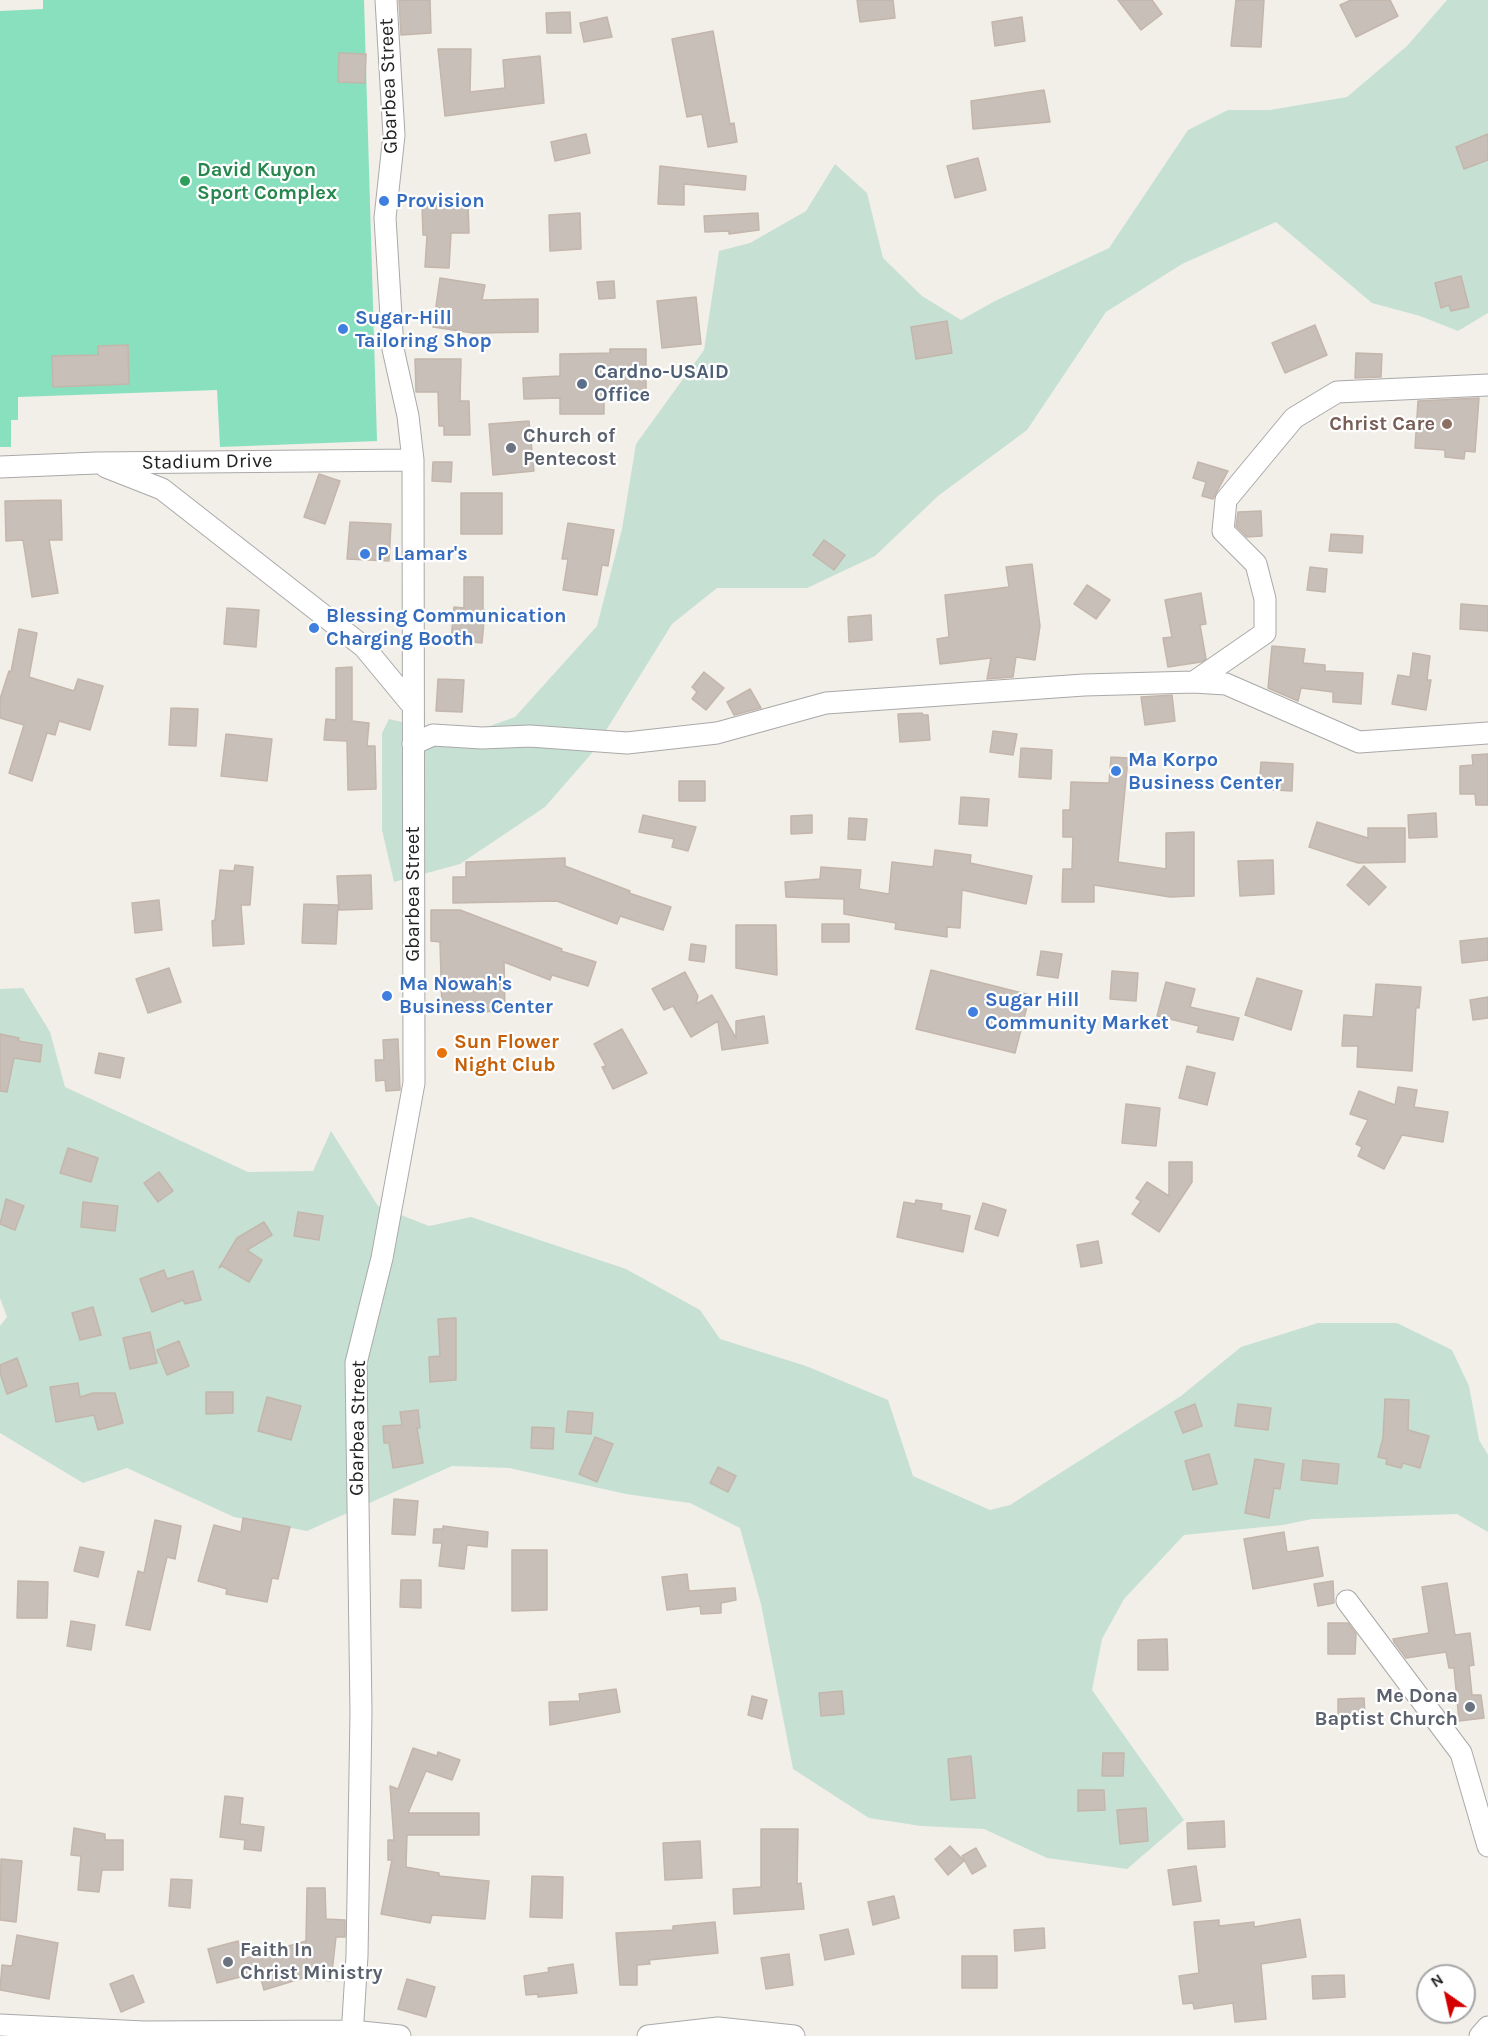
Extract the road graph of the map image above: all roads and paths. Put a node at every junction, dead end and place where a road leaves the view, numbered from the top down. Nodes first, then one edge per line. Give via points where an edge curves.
1 (386, 0) edge
2 (1488, 385) edge
3 (413, 460) junction
4 (96, 463) junction
5 (0, 467) edge
6 (1194, 682) junction
7 (412, 705) junction
8 (1488, 733) edge
9 (413, 744) junction
10 (1347, 1600) dead end
11 (1488, 1846) edge
12 (0, 2025) edge
13 (1488, 2027) edge
14 (352, 2034) edge
15 (400, 2036) edge
16 (648, 2036) edge
17 (794, 2036) edge
18 (1480, 2036) edge

1 - 3 street, Gbarbea Street via 394,135 385,218 393,349
2 - 6 street via 1337,392 1294,418 1226,500 1223,531 1256,564 1265,599 1265,633
3 - 4 street, Stadium Drive
3 - 7 street, Gbarbea Street
4 - 5 street, Stadium Drive
4 - 7 street via 162,489 364,647
6 - 8 street via 1226,684 1359,742
6 - 9 street via 1084,685 826,703 717,733 627,743 433,735
7 - 9 street, Gbarbea Street
9 - 14 street, Gbarbea Street via 414,1083 382,1258 356,1363 361,1712
10 - 11 street via 1461,1753
12 - 14 street via 144,2032
13 - 18 street
14 - 15 street
16 - 17 street via 718,2028

